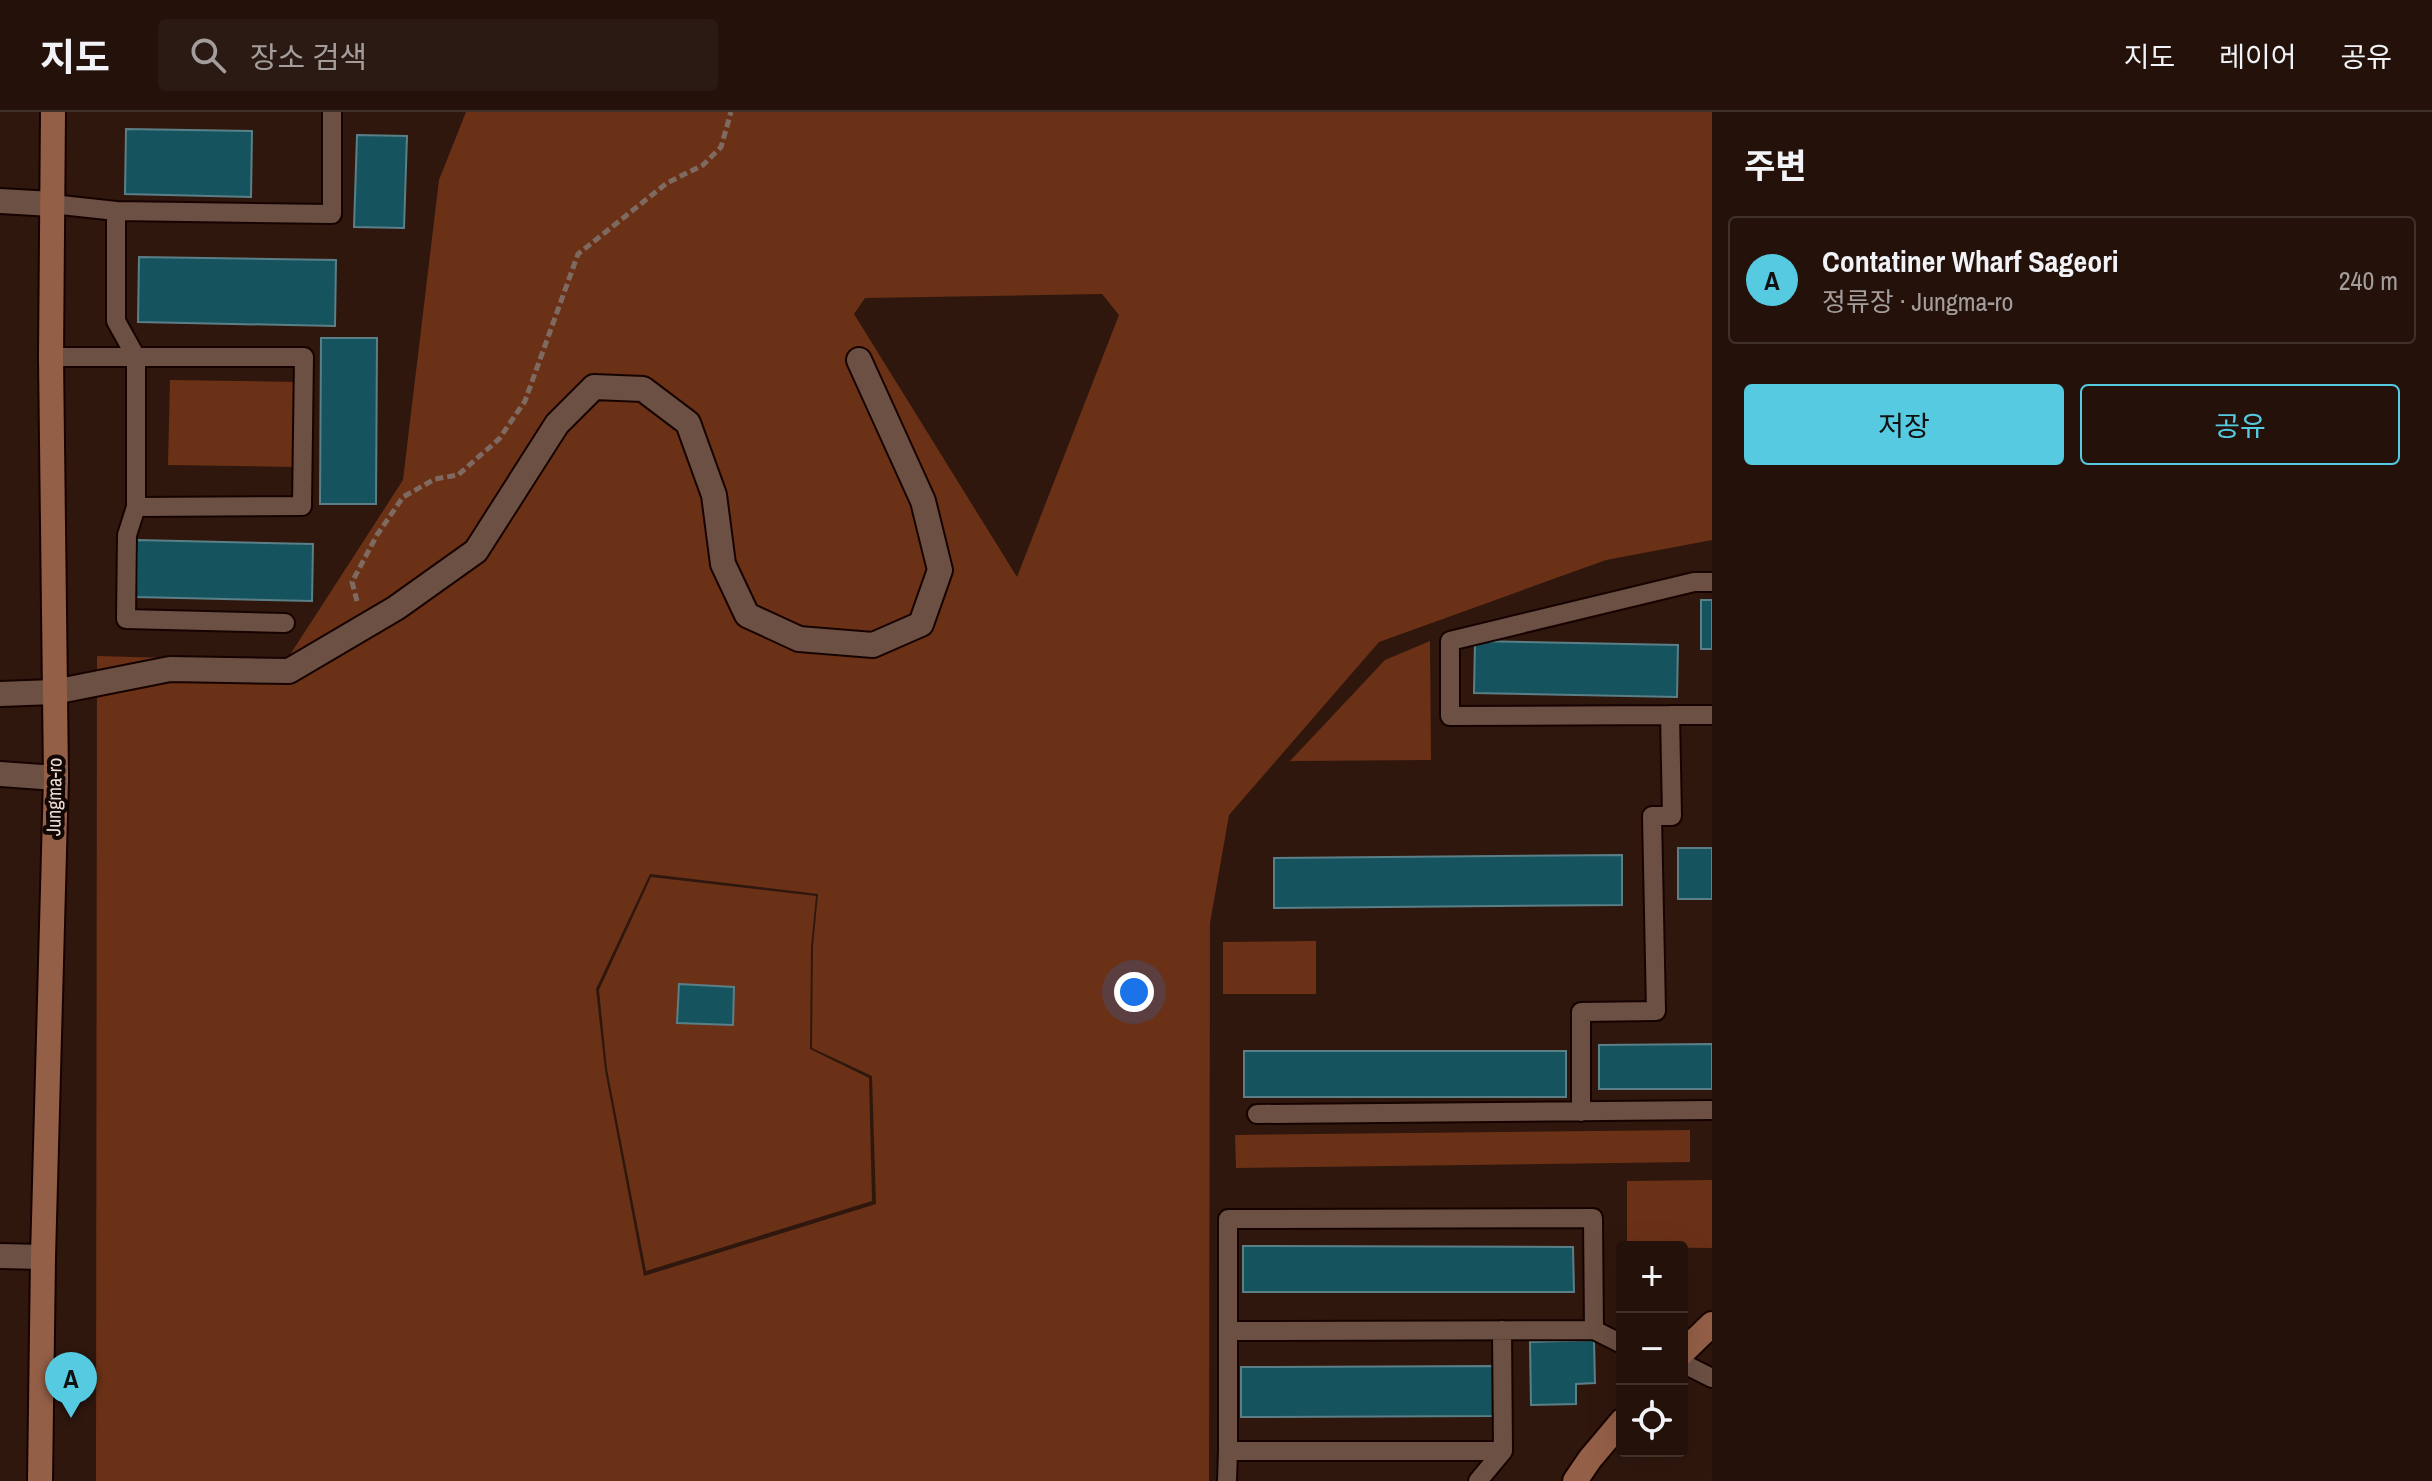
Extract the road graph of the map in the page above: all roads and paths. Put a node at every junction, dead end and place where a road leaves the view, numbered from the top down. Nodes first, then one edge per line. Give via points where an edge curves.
1 (53, 112) edge
2 (332, 112) edge
3 (731, 112) edge
4 (0, 201) edge
5 (52, 204) junction
6 (116, 211) junction
7 (51, 357) junction
8 (136, 357) junction
9 (859, 360) dead end
10 (136, 507) junction
11 (1712, 582) edge
12 (285, 623) dead end
13 (364, 624) junction
14 (54, 692) junction
15 (0, 694) edge
16 (1670, 715) junction
17 (1712, 715) edge
18 (0, 774) edge
19 (56, 778) junction
20 (1712, 1110) edge
21 (1581, 1112) junction
22 (1257, 1114) dead end
23 (0, 1256) edge
24 (43, 1257) junction
25 (1712, 1324) edge
26 (1502, 1330) junction
27 (1594, 1330) junction
28 (1228, 1331) junction
29 (1616, 1341) edge
30 (1688, 1347) edge
31 (1688, 1366) edge
32 (1712, 1378) edge
33 (1616, 1429) edge
34 (1228, 1451) junction
35 (1503, 1451) junction
36 (40, 1481) edge
37 (1227, 1481) edge
38 (1478, 1481) edge
39 (1575, 1481) edge

1 - 5 main road, Jungma-ro
2 - 6 lane via 332,214
3 - 13 path via 721,147 703,165 667,183 578,254 525,401 499,439 458,475 435,479 403,497 352,582
4 - 5 street
5 - 6 lane
5 - 7 main road, Jungma-ro
6 - 8 lane via 116,321
7 - 8 lane
7 - 14 main road, Jungma-ro
8 - 10 lane
8 - 10 lane via 304,357 302,506
9 - 13 street via 923,501 940,570 921,624 873,645 799,639 747,615 723,564 714,495 688,423 643,389 594,387 557,424 476,551 396,608
10 - 12 lane via 127,535 126,619
11 - 16 lane via 1450,641 1450,716
13 - 14 street via 289,671 170,669
14 - 15 street
14 - 19 main road, Jungma-ro
16 - 17 lane
16 - 21 lane via 1672,816 1652,816 1656,1011 1581,1012
18 - 19 street
19 - 24 main road, Jungma-ro
20 - 21 lane
21 - 22 lane
23 - 24 street
24 - 36 main road, Jungma-ro
25 - 30 main road
26 - 27 lane
26 - 28 lane
26 - 35 lane
27 - 28 lane via 1593,1218 1577,1218 1228,1219
27 - 29 lane
28 - 34 lane
31 - 32 lane
33 - 39 main road
34 - 35 lane
34 - 37 lane
35 - 38 lane

